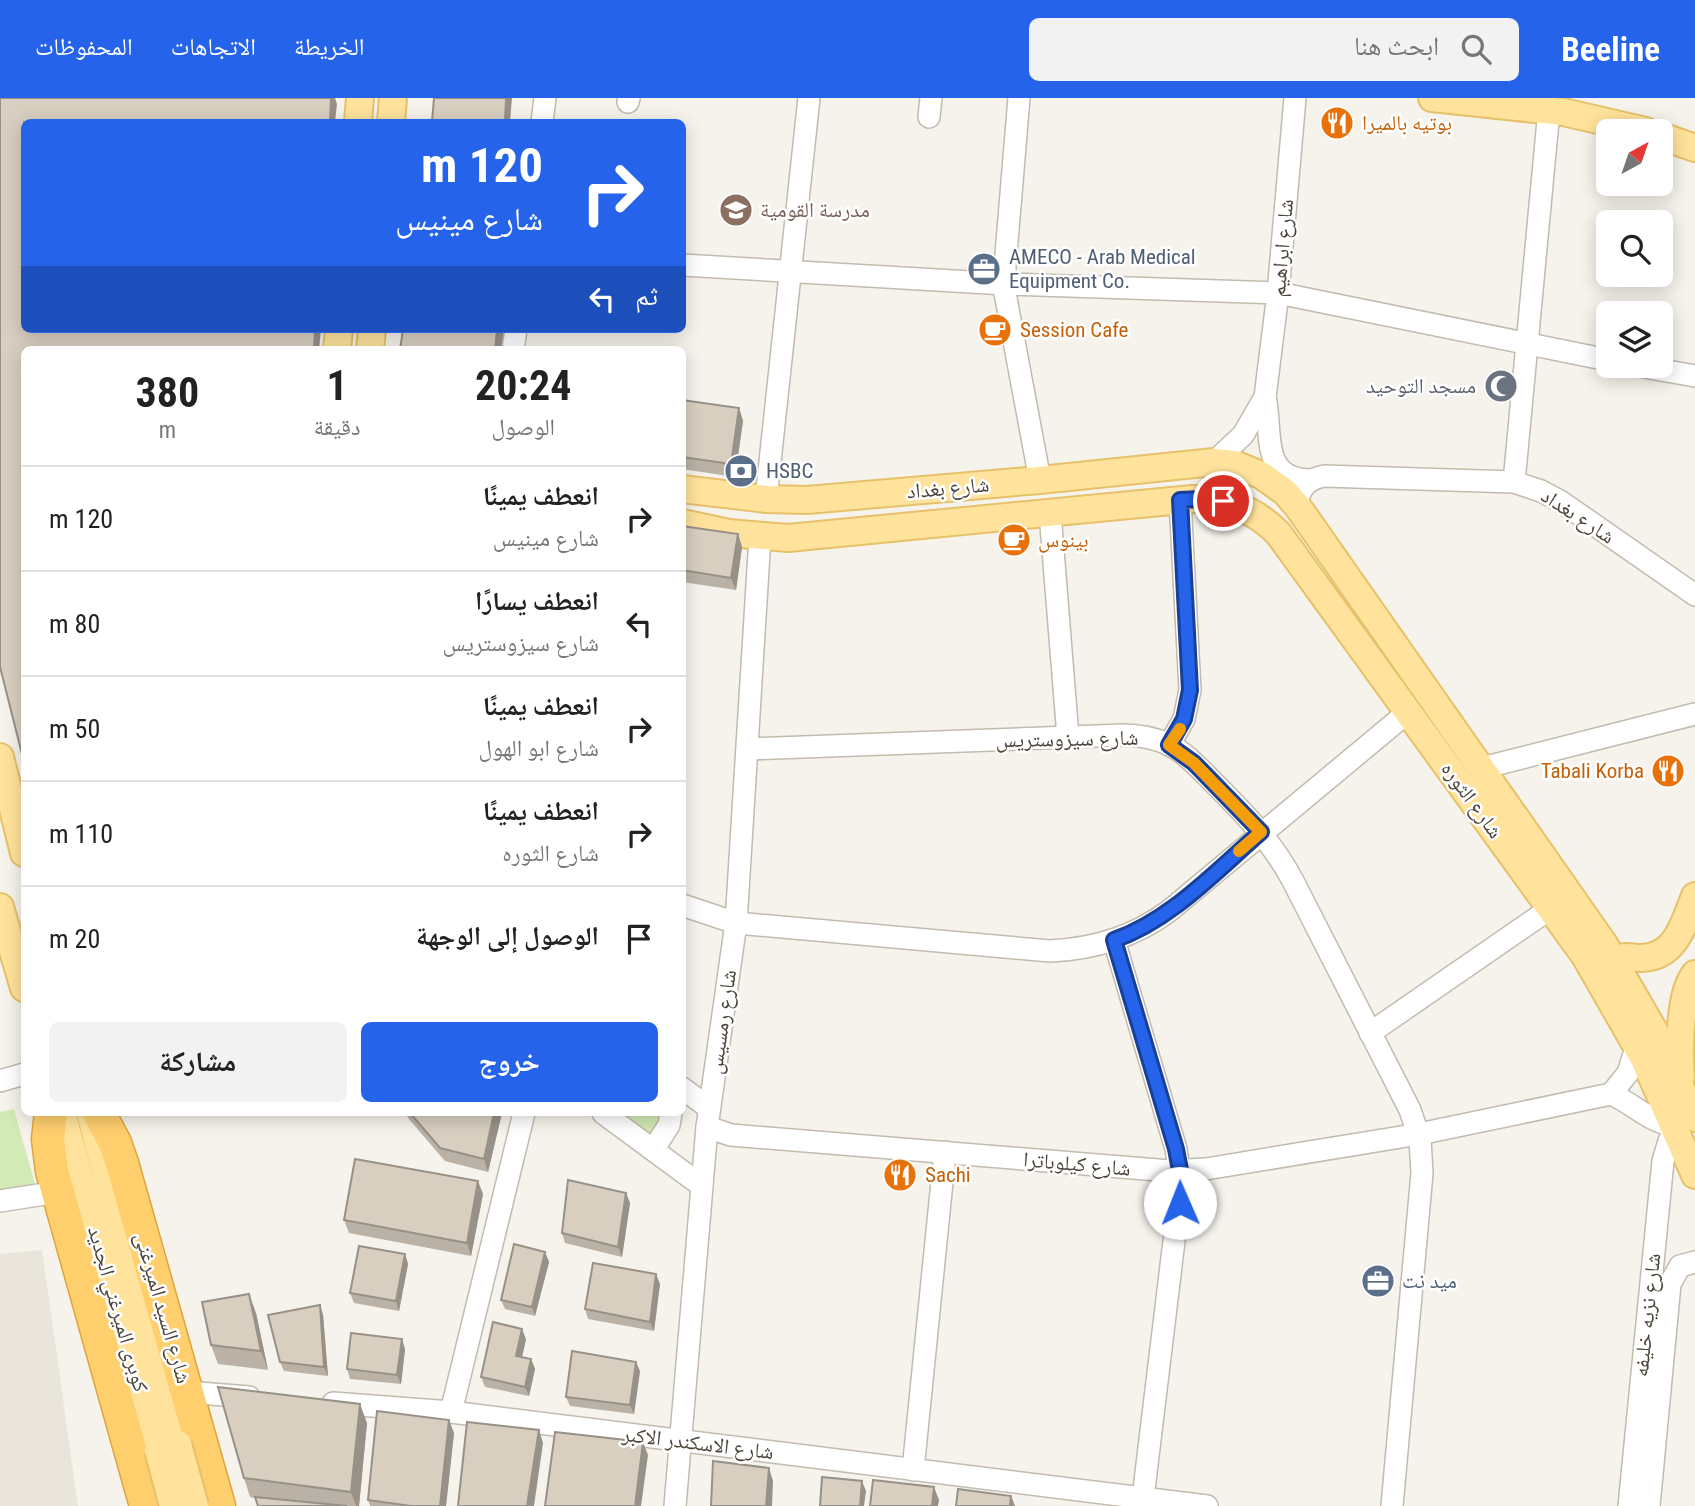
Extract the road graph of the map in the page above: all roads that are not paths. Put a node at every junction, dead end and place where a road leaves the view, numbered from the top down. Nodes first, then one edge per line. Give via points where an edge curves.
1 (360, 98) edge
2 (393, 98) edge
3 (545, 98) edge
4 (808, 98) edge
5 (1019, 98) edge
6 (1295, 98) edge
7 (1432, 98) edge
8 (1549, 110) junction
9 (358, 119) edge
10 (391, 119) edge
11 (542, 119) edge
12 (1600, 119) edge
13 (1673, 140) edge
14 (1695, 148) edge
15 (686, 265) edge
16 (791, 272) junction
17 (1005, 284) junction
18 (1278, 293) junction
19 (1527, 345) junction
20 (1596, 358) edge
21 (1673, 372) edge
22 (1695, 376) edge
23 (1265, 397) junction
24 (1214, 462) junction
25 (1041, 480) junction
26 (1311, 480) junction
27 (1514, 482) junction
28 (686, 489) edge
29 (765, 499) junction
30 (1180, 500) junction
31 (1298, 507) junction
32 (1050, 513) junction
33 (686, 524) edge
34 (760, 537) junction
35 (1695, 595) edge
36 (1408, 712) junction
37 (1695, 714) edge
38 (1068, 737) junction
39 (1169, 745) junction
40 (747, 749) junction
41 (0, 757) edge
42 (1482, 768) junction
43 (1261, 832) junction
44 (21, 841) edge
45 (1695, 896) edge
46 (0, 906) edge
47 (686, 906) edge
48 (1551, 908) junction
49 (736, 923) junction
50 (1114, 940) junction
51 (1615, 961) junction
52 (1695, 974) edge
53 (21, 978) edge
54 (1695, 996) edge
55 (1370, 1033) junction
56 (1637, 1045) junction
57 (1695, 1064) edge
58 (21, 1075) edge
59 (0, 1081) edge
60 (1683, 1089) junction
61 (686, 1092) edge
62 (1611, 1094) junction
63 (51, 1116) edge
64 (63, 1116) edge
65 (91, 1116) edge
66 (101, 1116) edge
67 (523, 1116) edge
68 (607, 1116) edge
69 (670, 1116) edge
70 (708, 1117) junction
71 (1682, 1124) edge
72 (1419, 1134) junction
73 (653, 1150) junction
74 (945, 1153) junction
75 (1180, 1170) junction
76 (1695, 1175) edge
77 (702, 1186) junction
78 (58, 1192) junction
79 (0, 1201) edge
80 (1695, 1262) edge
81 (187, 1392) junction
82 (270, 1398) edge
83 (312, 1401) edge
84 (451, 1412) junction
85 (679, 1441) junction
86 (913, 1470) junction
87 (1642, 1473) junction
88 (209, 1500) edge
89 (154, 1503) edge
90 (1142, 1503) edge
91 (675, 1506) edge
92 (1207, 1506) edge
93 (1392, 1506) edge
94 (1629, 1506) edge
95 (1648, 1506) edge

1 - 9 main road
2 - 10 main road
3 - 11 street
4 - 16 street
5 - 17 street
6 - 18 street, شارع ابراهيم
7 - 8 main road
8 - 12 main road
8 - 19 street
13 - 14 main road
15 - 16 street
16 - 17 street
16 - 29 street
17 - 18 street
17 - 25 street
18 - 19 street
18 - 23 street, شارع ابراهيم
19 - 20 street
19 - 27 street
21 - 22 street
23 - 24 street, شارع ابراهيم via 1246,431
23 - 26 street, شارع ابراهيم via 1273,459 1289,475
24 - 25 main road, شارع بغداد
24 - 31 main road, شارع الثوره via 1261,475
25 - 29 main road, شارع بغداد via 807,500
26 - 27 street, شارع بغداد via 1324,476
26 - 31 street via 1299,494
27 - 35 street, شارع بغداد via 1554,498
28 - 29 main road, شارع بغداد
30 - 32 main road, شارع بغداد
30 - 36 main road, شارع الثوره via 1233,504 1270,526
30 - 39 street via 1190,690 1184,719
31 - 42 main road, شارع الثوره
32 - 34 main road, شارع بغداد via 797,538
32 - 38 street
33 - 34 main road, شارع بغداد
34 - 40 street, شارع رمسيس
36 - 43 street
36 - 48 main road, شارع الثوره
37 - 42 street
38 - 39 street, شارع سيزوستريس via 1132,735
38 - 40 street, شارع سيزوستريس
39 - 43 street, شارع سيزوستريس via 1194,763
40 - 49 street, شارع رمسيس
41 - 44 main road
42 - 51 main road, شارع الثوره
43 - 50 street via 1162,916
43 - 55 street, شارع سيزوستريس via 1287,871
45 - 51 main road via 1679,935 1666,950
46 - 53 main road
47 - 49 street
48 - 55 street
48 - 56 main road, شارع الثوره
49 - 50 street via 1050,951
49 - 70 street, شارع رمسيس
50 - 75 street
51 - 60 main road, شارع الثوره
52 - 60 main road via 1686,990 1680,1044
54 - 57 main road
55 - 72 street, شارع سيزوستريس
56 - 62 street via 1628,1073
56 - 71 main road, شارع الثوره
58 - 59 street
60 - 71 main road
61 - 70 street
62 - 71 street via 1654,1120
62 - 72 street, شارع كيلوباترا
63 - 78 highway via 49,1155
64 - 89 main road, كوبرى الميرغني الجديد, bridge
65 - 88 main road, كوبرى الميرغني الجديد, bridge
66 - 81 highway, شارع السيد الميرغنى via 122,1163
67 - 84 street
68 - 73 street
69 - 73 street
70 - 74 street, شارع كيلوباترا via 732,1135
70 - 77 street, شارع رمسيس
71 - 76 main road, شارع الثوره
71 - 87 street, شارع نزيه خليفه via 1668,1141 1663,1161
72 - 75 street, شارع كيلوباترا
72 - 93 street, شارع سيزوستريس via 1422,1172
73 - 77 street
74 - 75 street, شارع كيلوباترا
74 - 86 street
75 - 90 street
77 - 85 street, شارع رمسيس
78 - 79 street
78 - 89 highway
80 - 87 street, شارع نزيه خليفه via 1681,1266 1670,1284
81 - 82 street
81 - 88 highway, شارع السيد الميرغنى
83 - 84 street, شارع الاسكندر الاكبر
84 - 85 street, شارع الاسكندر الاكبر
85 - 86 street, شارع الاسكندر الاكبر
85 - 91 street, شارع رمسيس
86 - 90 street, شارع الاسكندر الاكبر
87 - 94 street, شارع نزيه خليفه
87 - 95 street, شارع نزيه خليفه
88 - 89 highway
90 - 92 street, شارع الاسكندر الاكبر

